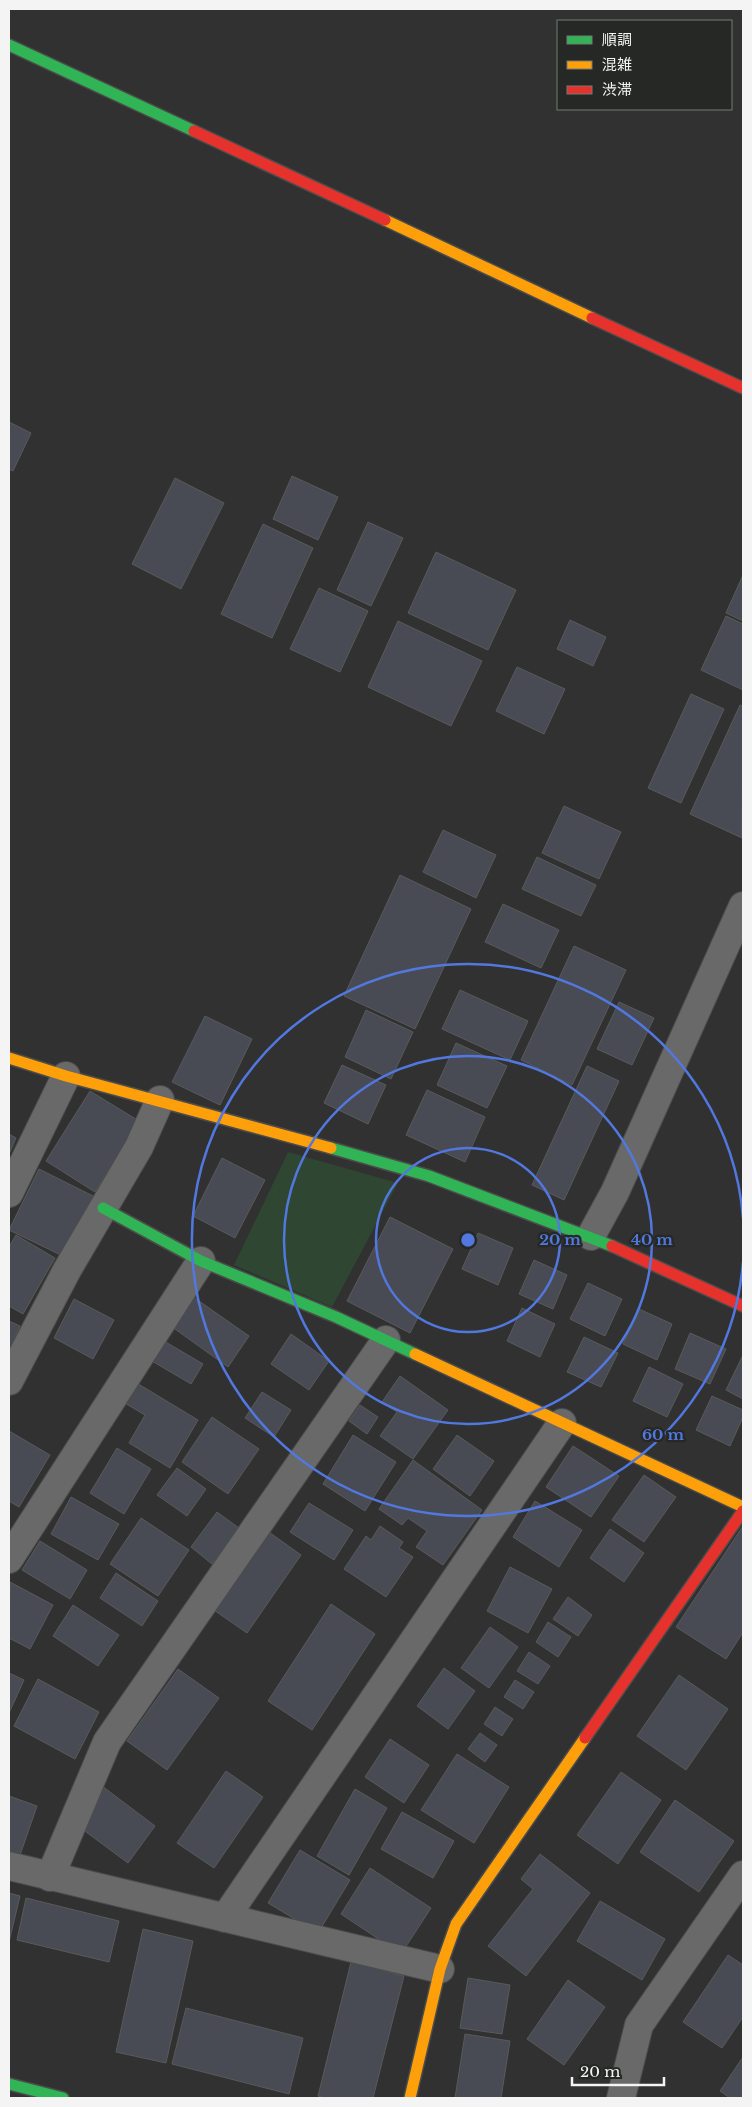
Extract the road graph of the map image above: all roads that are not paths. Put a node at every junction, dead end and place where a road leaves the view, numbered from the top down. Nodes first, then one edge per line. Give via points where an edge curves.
1 (9, 45) edge
2 (743, 388) edge
3 (743, 906) edge
4 (9, 1058) edge
5 (66, 1076) junction
6 (160, 1100) junction
7 (9, 1193) edge
8 (104, 1208) junction
9 (591, 1236) junction
10 (201, 1261) junction
11 (743, 1306) edge
12 (386, 1340) junction
13 (9, 1381) edge
14 (562, 1423) junction
15 (743, 1509) edge
16 (9, 1559) edge
17 (9, 1866) edge
18 (743, 1875) edge
19 (50, 1876) junction
20 (226, 1918) junction
21 (440, 1969) junction
22 (9, 2084) edge
23 (63, 2098) edge
24 (410, 2098) edge
25 (621, 2098) edge

1 - 2 street
3 - 9 street via 615,1192
4 - 5 street
5 - 6 street
5 - 7 street
6 - 8 street via 139,1147
6 - 9 street via 429,1176
8 - 10 street
8 - 13 street via 67,1270
9 - 11 street
10 - 12 street
10 - 16 street
12 - 14 street
12 - 19 street via 108,1742
14 - 15 street
14 - 20 street
15 - 21 street via 456,1924
17 - 19 street
18 - 25 street via 640,2025
19 - 20 street
20 - 21 street
21 - 24 street
22 - 23 street

